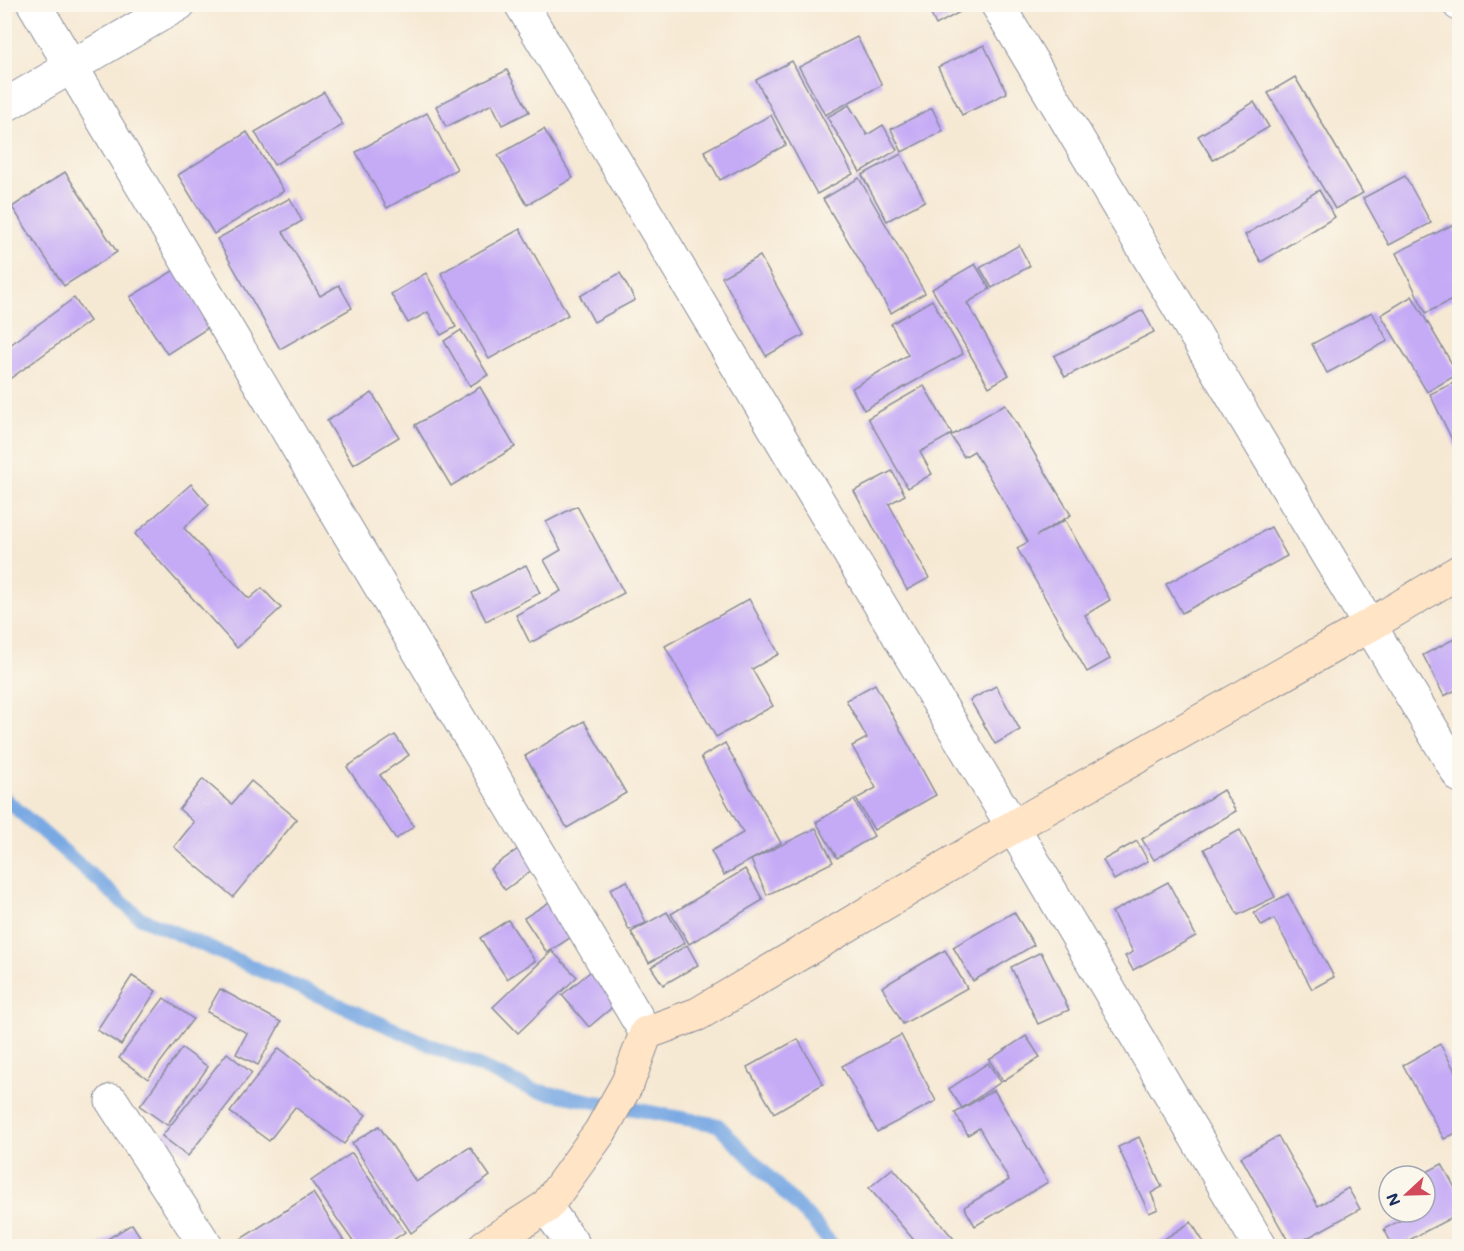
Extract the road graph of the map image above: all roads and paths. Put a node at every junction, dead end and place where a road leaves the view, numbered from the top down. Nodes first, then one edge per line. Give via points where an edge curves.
1 (34, 4) edge
2 (179, 4) edge
3 (521, 4) edge
4 (997, 4) edge
5 (72, 67) junction
6 (4, 106) edge
7 (1460, 570) edge
8 (1370, 625) junction
9 (1460, 776) edge
10 (1013, 827) junction
11 (646, 1033) junction
12 (112, 1101) dead end
13 (546, 1207) junction
14 (206, 1246) edge
15 (485, 1246) edge
16 (574, 1246) edge
17 (1260, 1246) edge

1 - 5 street
2 - 5 street
3 - 10 street
4 - 8 street
5 - 6 street
5 - 11 street
7 - 8 street
8 - 9 street
8 - 10 street
10 - 11 street via 698,1014
10 - 17 street
11 - 13 street via 628,1082 600,1132
12 - 14 street
13 - 15 street
13 - 16 street

